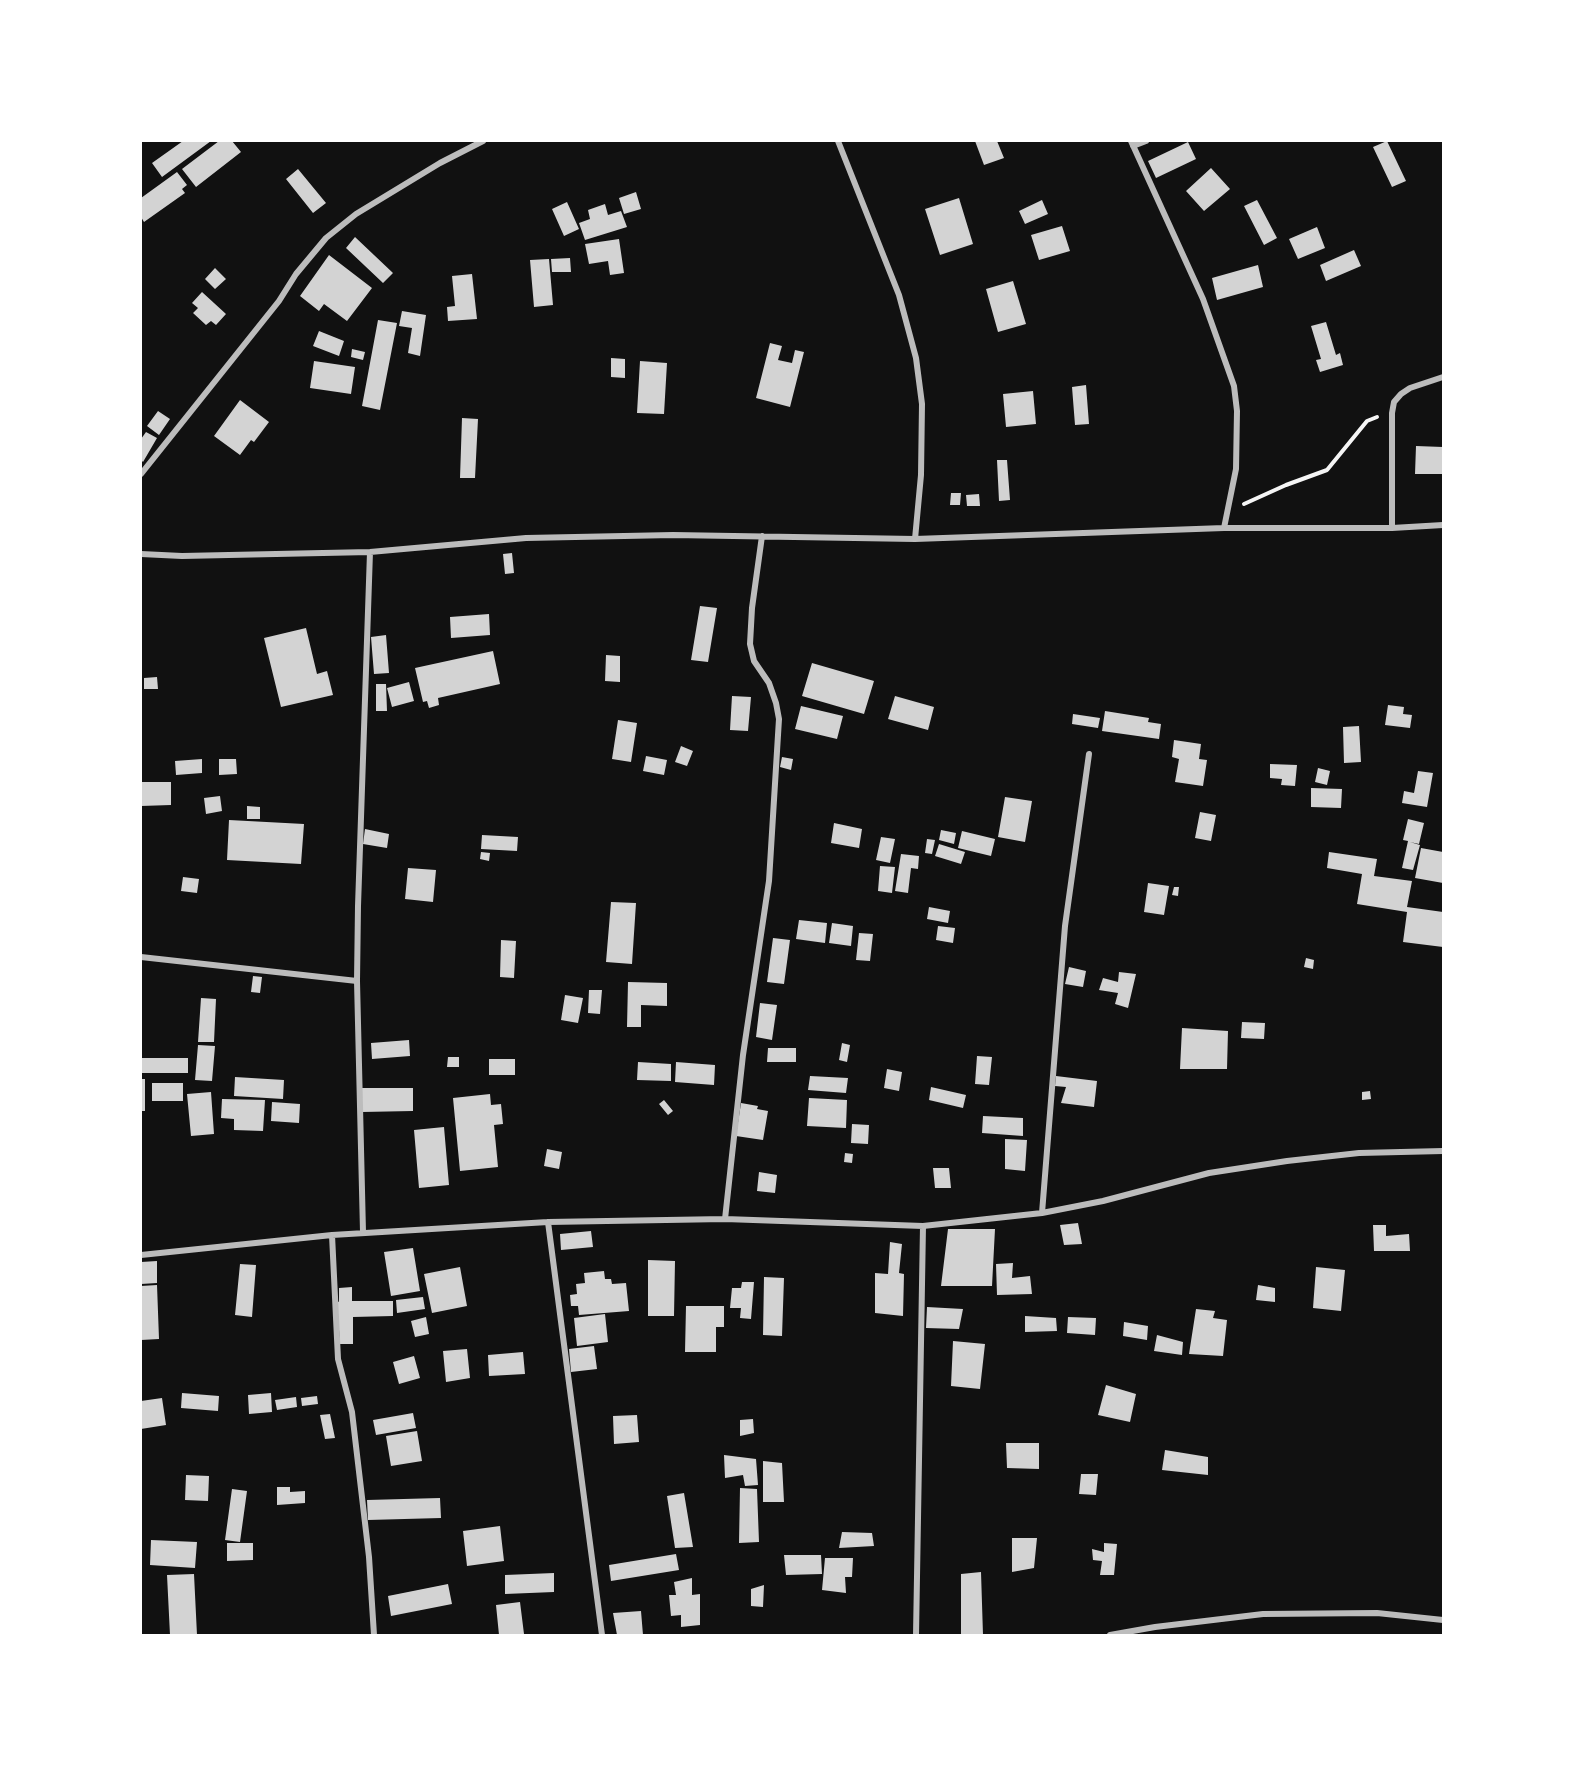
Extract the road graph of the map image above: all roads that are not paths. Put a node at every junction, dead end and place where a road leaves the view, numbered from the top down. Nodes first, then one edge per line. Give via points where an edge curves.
1 (483, 141) edge
2 (838, 141) edge
3 (1146, 141) edge
4 (1132, 144) edge
5 (1443, 377) edge
6 (141, 474) edge
7 (1443, 525) edge
8 (1224, 528) junction
9 (1392, 528) junction
10 (762, 536) junction
11 (915, 539) junction
12 (369, 552) junction
13 (141, 554) edge
14 (1089, 754) dead end
15 (141, 957) edge
16 (357, 981) junction
17 (1443, 1151) edge
18 (1042, 1214) junction
19 (725, 1219) junction
20 (548, 1222) junction
21 (923, 1226) junction
22 (363, 1233) junction
23 (332, 1235) junction
24 (141, 1255) edge
25 (1443, 1620) edge
26 (374, 1635) edge
27 (602, 1635) edge
28 (916, 1635) edge
29 (1110, 1635) edge

1 - 6 street via 356,214 326,238
2 - 11 street via 899,295 916,358 922,404
3 - 4 street
4 - 8 street via 1203,299 1234,386 1236,469
5 - 9 street via 1405,391 1394,402
7 - 9 street
8 - 9 street
8 - 11 street
10 - 11 street
10 - 12 street via 526,538
10 - 19 street via 750,644 754,661 769,683 779,719 769,881 742,1055
12 - 13 street
12 - 16 street
14 - 18 street via 1065,926
15 - 16 street
16 - 22 street
17 - 18 street via 1359,1153 1209,1173
18 - 21 street
19 - 20 street
19 - 21 street
20 - 22 street
20 - 27 street
21 - 28 street
22 - 23 street
23 - 24 street
23 - 26 street via 338,1359 352,1412
25 - 29 street via 1377,1613 1263,1614

